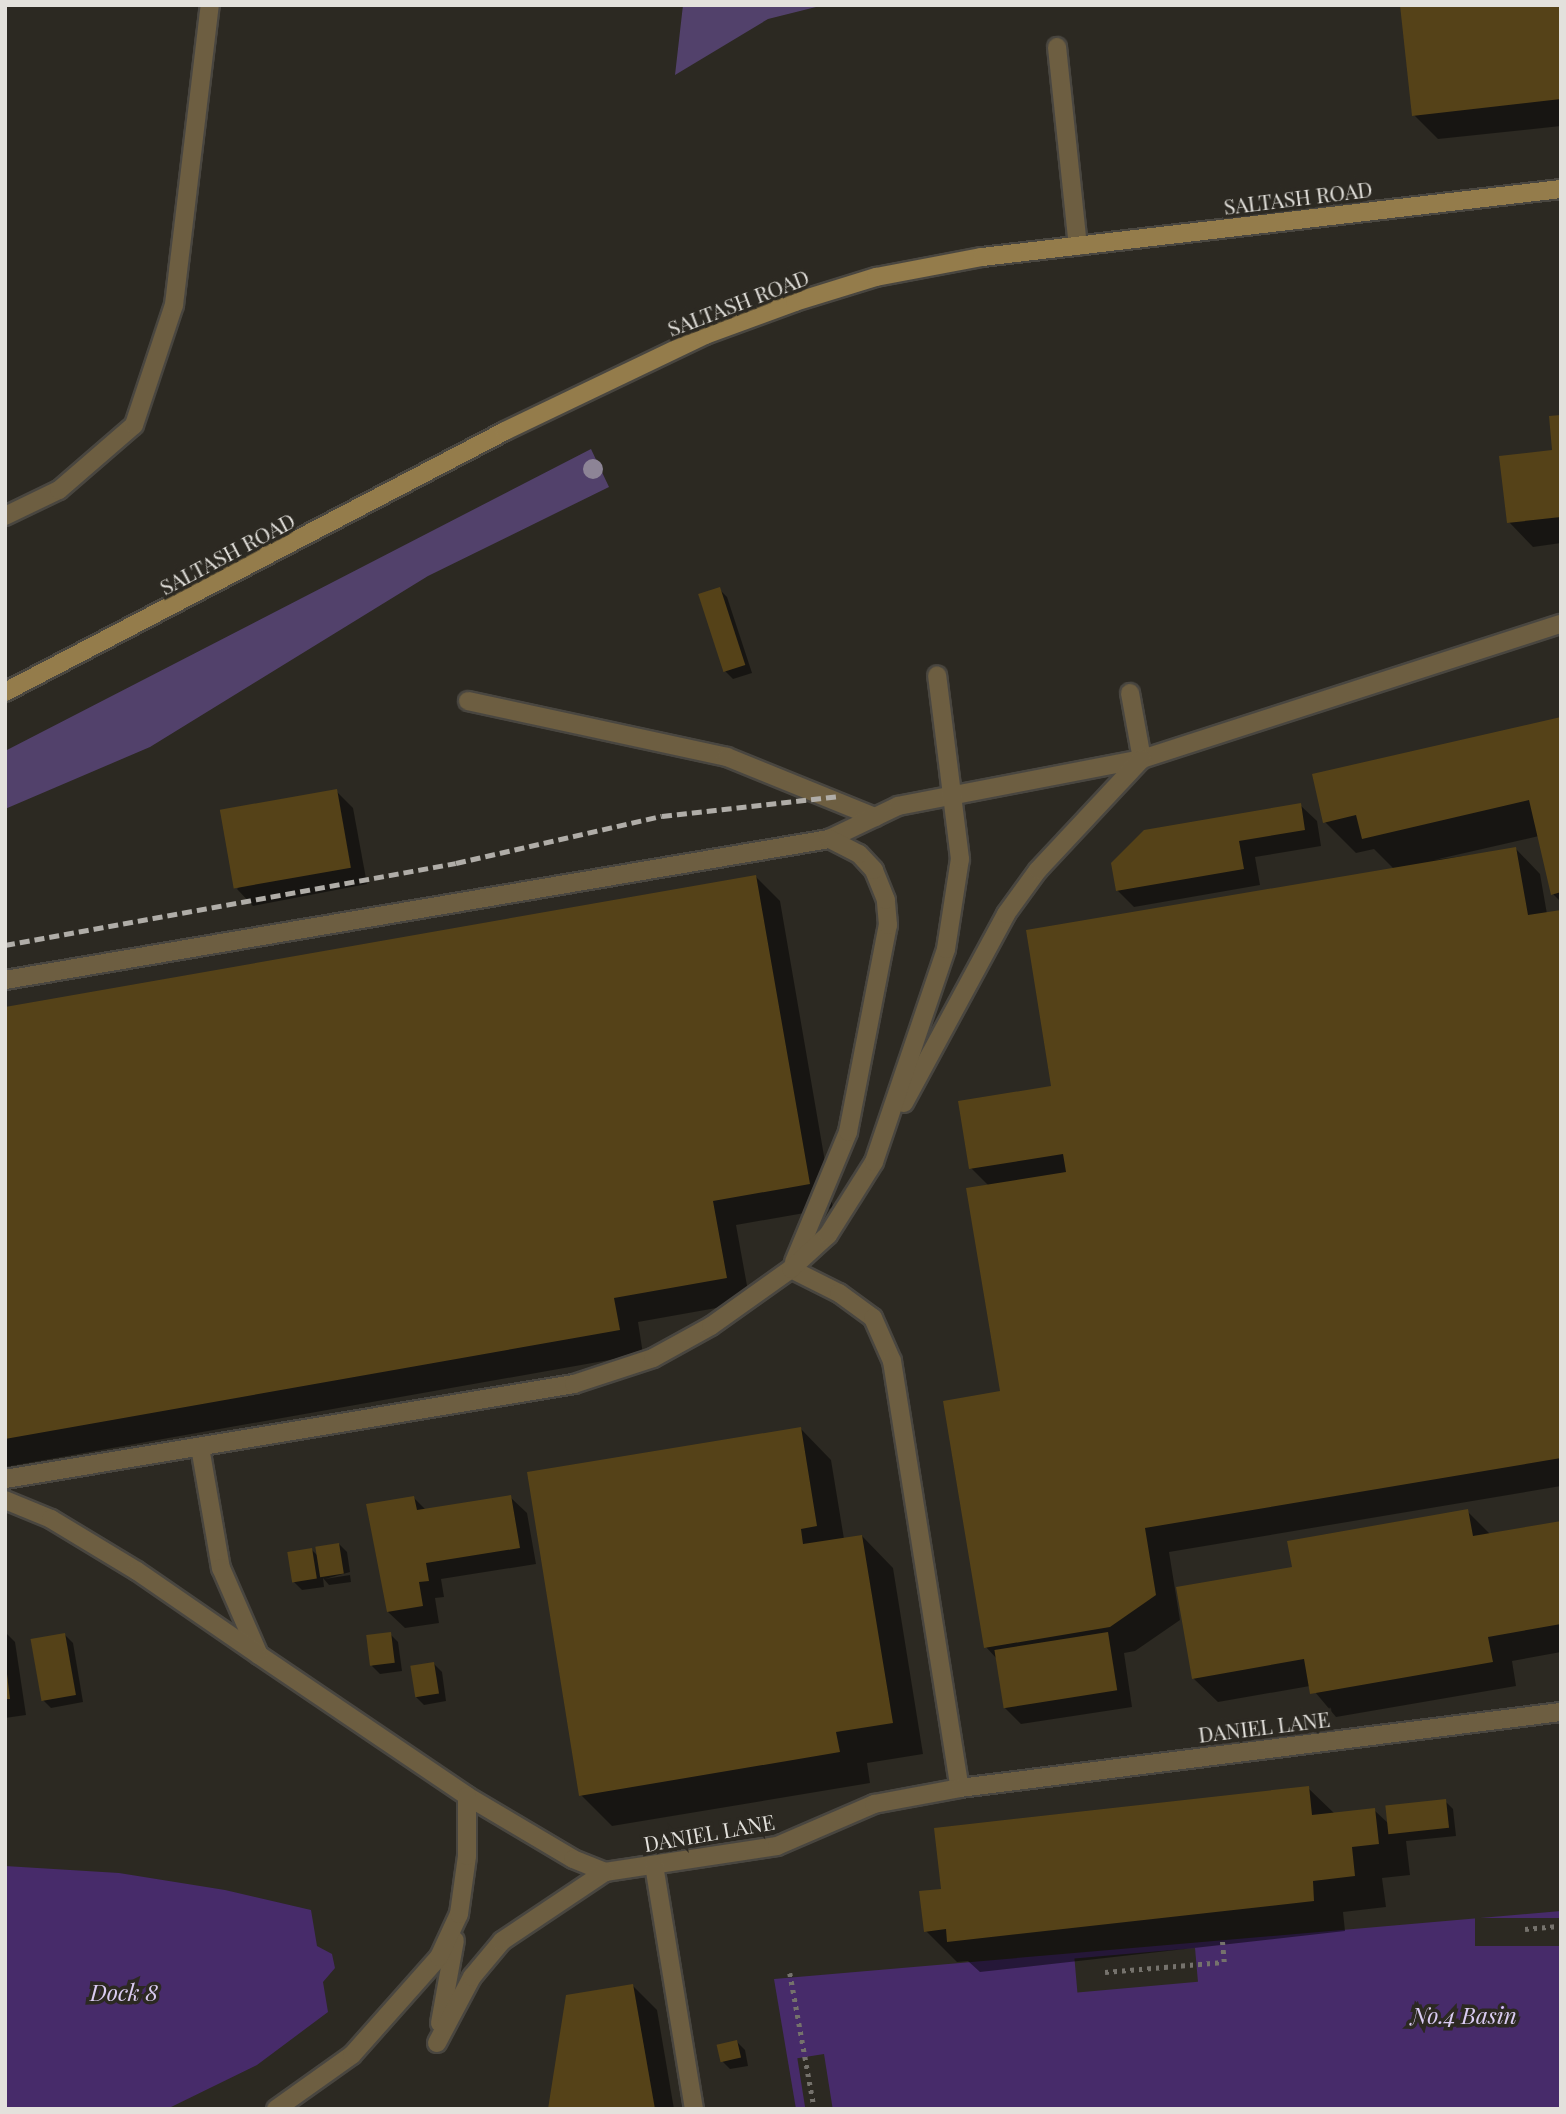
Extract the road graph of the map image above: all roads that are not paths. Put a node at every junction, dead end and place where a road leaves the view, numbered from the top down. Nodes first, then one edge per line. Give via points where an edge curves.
1 (210, 5) edge
2 (1057, 47) dead end
3 (1561, 189) edge
4 (1078, 246) junction
5 (5, 516) edge
6 (1561, 624) edge
7 (937, 675) dead end
8 (5, 692) edge
9 (1130, 693) dead end
10 (468, 701) dead end
11 (1142, 759) junction
12 (953, 796) junction
13 (874, 817) junction
14 (829, 839) junction
15 (5, 980) edge
16 (874, 1163) junction
17 (792, 1269) junction
18 (200, 1447) junction
19 (5, 1479) edge
20 (5, 1500) edge
21 (259, 1655) junction
22 (1561, 1712) edge
23 (960, 1788) junction
24 (467, 1796) junction
25 (654, 1865) junction
26 (605, 1872) junction
27 (459, 1914) junction
28 (276, 2109) edge
29 (694, 2109) edge

1 - 5 lane via 174,305 134,425 59,490
2 - 4 lane
3 - 4 main road, SALTASH ROAD
4 - 8 main road, SALTASH ROAD via 982,257 876,277 705,335 505,431
6 - 11 lane
7 - 12 lane
9 - 11 lane
10 - 13 lane via 727,757
11 - 12 lane
11 - 16 lane via 1038,870 1006,914
12 - 13 lane via 898,806
12 - 16 lane via 960,859 949,936
13 - 14 lane
14 - 15 lane
14 - 17 lane via 859,855 874,870 886,900 888,925 848,1132
16 - 17 lane via 828,1235
17 - 18 lane via 711,1326 616,1372 574,1384
17 - 23 lane via 839,1293 873,1318 892,1361
18 - 19 lane
18 - 21 lane via 221,1568
20 - 21 lane via 51,1519 138,1571
21 - 24 lane
22 - 23 lane, DANIEL LANE
23 - 25 lane, DANIEL LANE via 874,1804 777,1846
24 - 26 lane via 573,1859
24 - 27 lane via 467,1856
25 - 26 lane, DANIEL LANE
25 - 29 lane
26 - 27 lane via 502,1941 472,1977 437,2043
27 - 28 lane via 439,1957 352,2055

